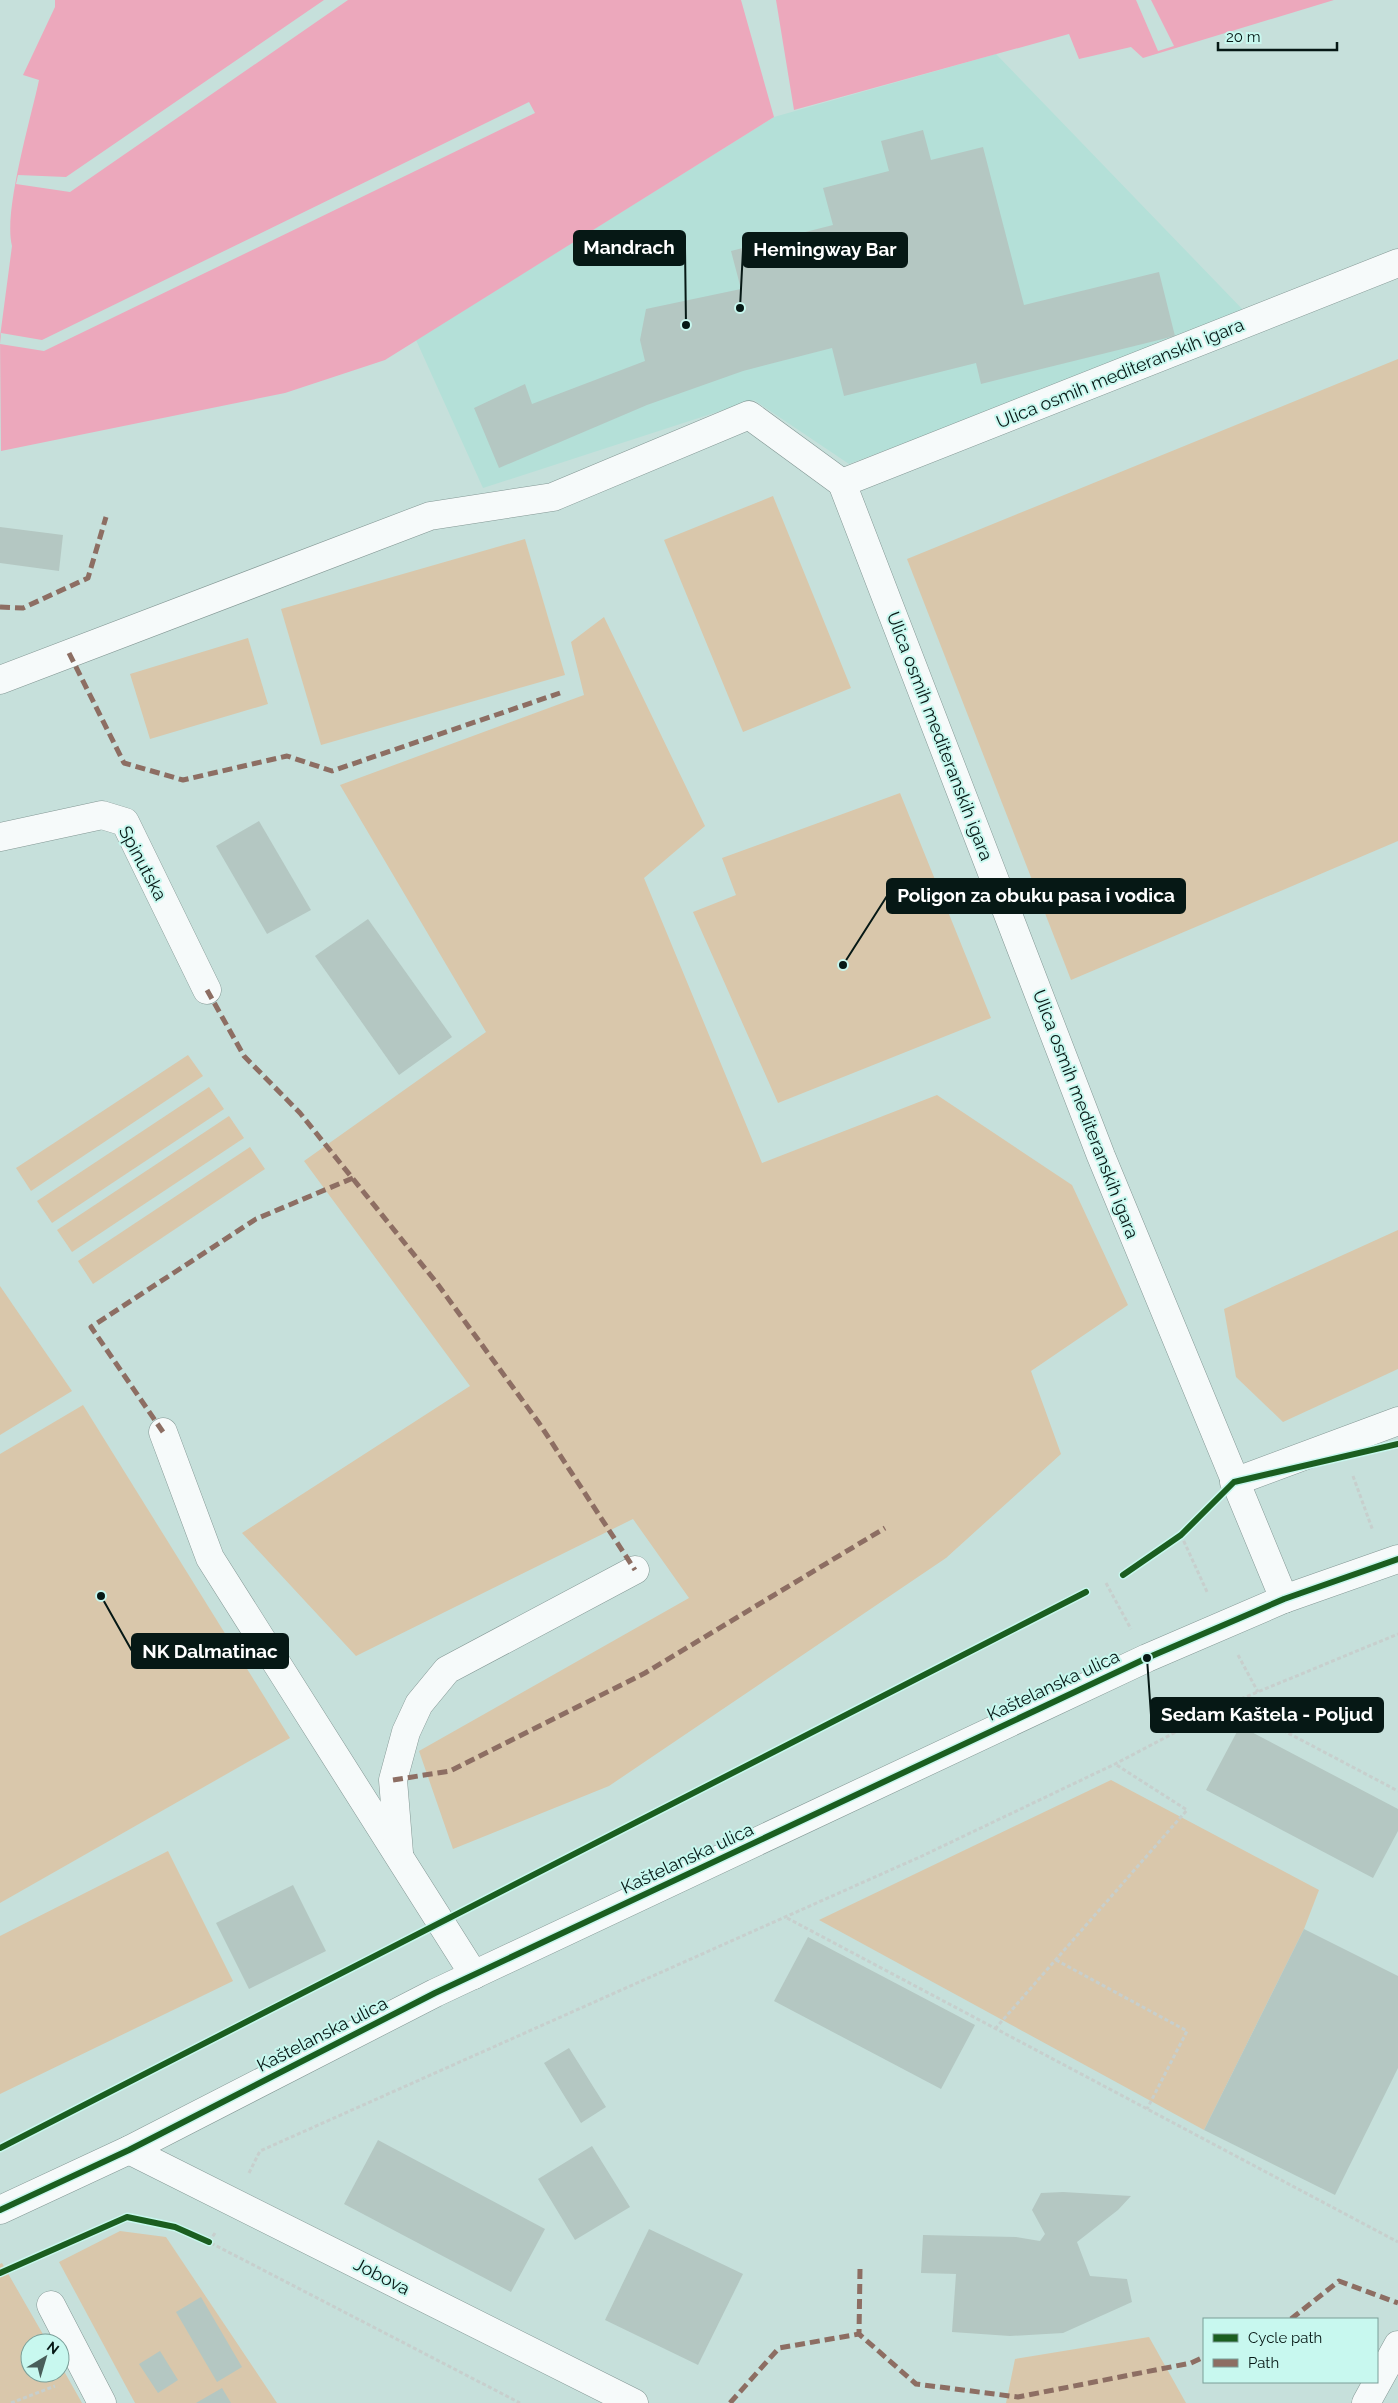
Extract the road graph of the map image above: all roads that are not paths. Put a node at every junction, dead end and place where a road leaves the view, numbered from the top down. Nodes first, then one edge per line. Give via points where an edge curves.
1 (1398, 263) edge
2 (842, 483) junction
3 (0, 680) edge
4 (0, 837) edge
5 (207, 990) dead end
6 (1398, 1420) edge
7 (163, 1432) dead end
8 (1234, 1482) junction
9 (1392, 1561) edge
10 (635, 1570) dead end
11 (1284, 1599) junction
12 (399, 1857) junction
13 (474, 1975) junction
14 (129, 2150) junction
15 (0, 2210) edge
16 (51, 2306) dead end
17 (1398, 2345) edge
18 (1378, 2381) edge
19 (1377, 2383) edge
20 (102, 2403) edge
21 (634, 2403) edge
22 (1366, 2403) edge

1 - 2 street, Ulica osmih mediteranskih igara
2 - 3 street via 749,415 553,497 430,516
2 - 8 street, Ulica osmih mediteranskih igara via 1101,1156
4 - 5 street, Spinutska via 102,815 125,822
6 - 8 street
7 - 12 street via 210,1558
8 - 11 street, Ulica osmih mediteranskih igara
9 - 11 street, Kaštelanska ulica
10 - 12 street via 447,1670 419,1704 406,1732 393,1780
11 - 13 street, Kaštelanska ulica via 1147,1658
12 - 13 street
13 - 14 street, Kaštelanska ulica
14 - 15 street, Kaštelanska ulica
14 - 21 street, Jobova
16 - 20 street
17 - 18 street
19 - 22 street

